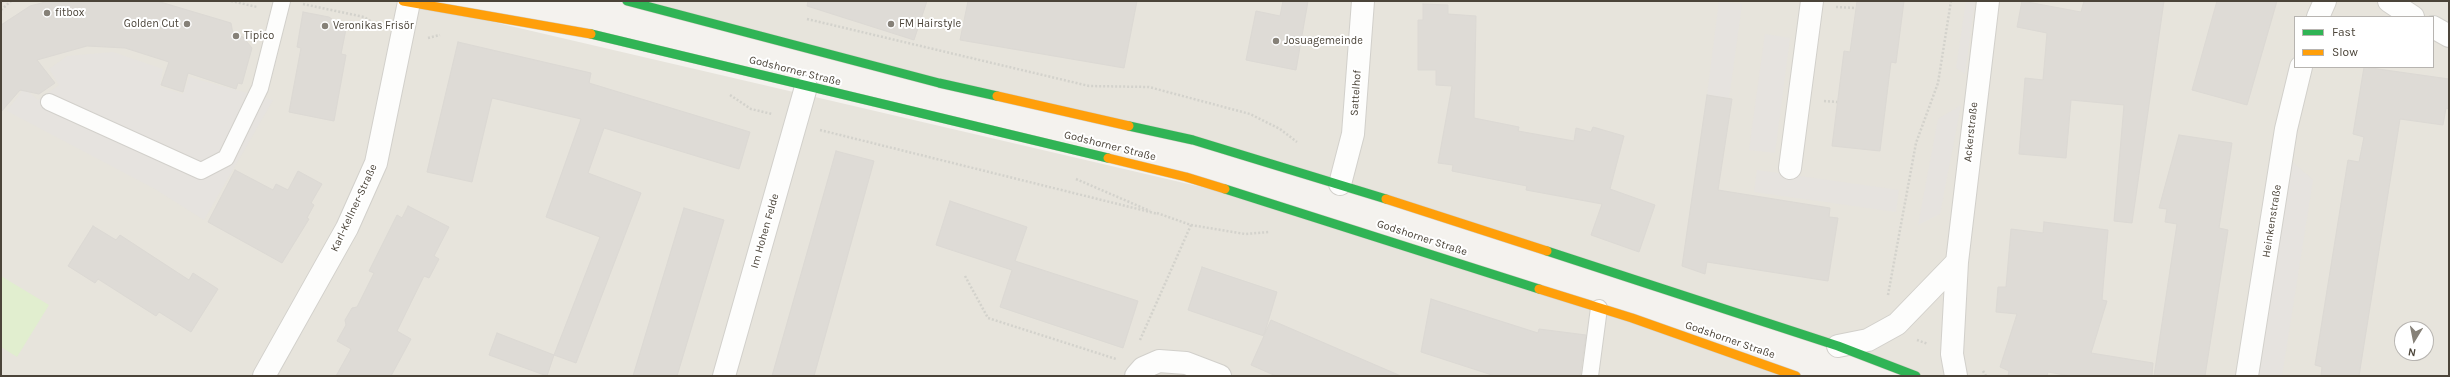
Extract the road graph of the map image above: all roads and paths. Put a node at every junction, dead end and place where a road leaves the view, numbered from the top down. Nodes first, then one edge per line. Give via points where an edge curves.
1 (11, 1) edge
2 (627, 1) edge
3 (1363, 1) edge
4 (1812, 1) edge
5 (1951, 1) edge
6 (1988, 1) edge
7 (2325, 1) edge
8 (2389, 1) edge
9 (406, 2) edge
10 (282, 5) edge
11 (1, 10) edge
12 (2318, 16) edge
13 (2412, 16) edge
14 (2434, 28) edge
15 (403, 33) junction
16 (2449, 36) edge
17 (2300, 68) edge
18 (806, 87) junction
19 (49, 102) dead end
20 (796, 120) junction
21 (1790, 168) dead end
22 (1340, 184) junction
23 (1158, 214) dead end
24 (1191, 225) dead end
25 (1957, 262) junction
26 (965, 276) dead end
27 (1887, 300) dead end
28 (1599, 308) junction
29 (1141, 337) dead end
30 (1838, 346) junction
31 (1139, 372) edge
32 (264, 376) edge
33 (724, 376) edge
34 (1220, 376) edge
35 (1590, 376) edge
36 (1796, 376) edge
37 (1916, 376) edge
38 (1956, 376) edge
39 (2247, 376) edge

1 - 11 path
2 - 22 main road via 939,83 1193,140
3 - 22 street, Sattelhof via 1354,134
4 - 21 street
5 - 27 path via 1938,83 1916,143
6 - 25 street, Ackerstraße
7 - 12 street
8 - 13 street
9 - 15 street, Karl-Kellner-Straße
9 - 18 main road, Godshorner Straße via 601,36
10 - 15 path via 300,4 364,18 384,30
10 - 19 lane via 260,88 226,158 201,171
14 - 16 street
15 - 32 street, Karl-Kellner-Straße via 376,163 347,228
17 - 39 street, Heinkenstraße via 2286,129
18 - 20 street, Im Hohen Felde
18 - 28 main road, Godshorner Straße via 1186,176
20 - 23 path via 823,132
20 - 33 street, Im Hohen Felde
22 - 30 main road
24 - 29 path
25 - 30 street via 1897,324 1868,340
25 - 38 street, Ackerstraße via 1952,354
26 - 31 path via 988,318
28 - 35 lane
28 - 36 main road, Godshorner Straße
30 - 37 main road
31 - 34 street via 1159,361 1186,363

